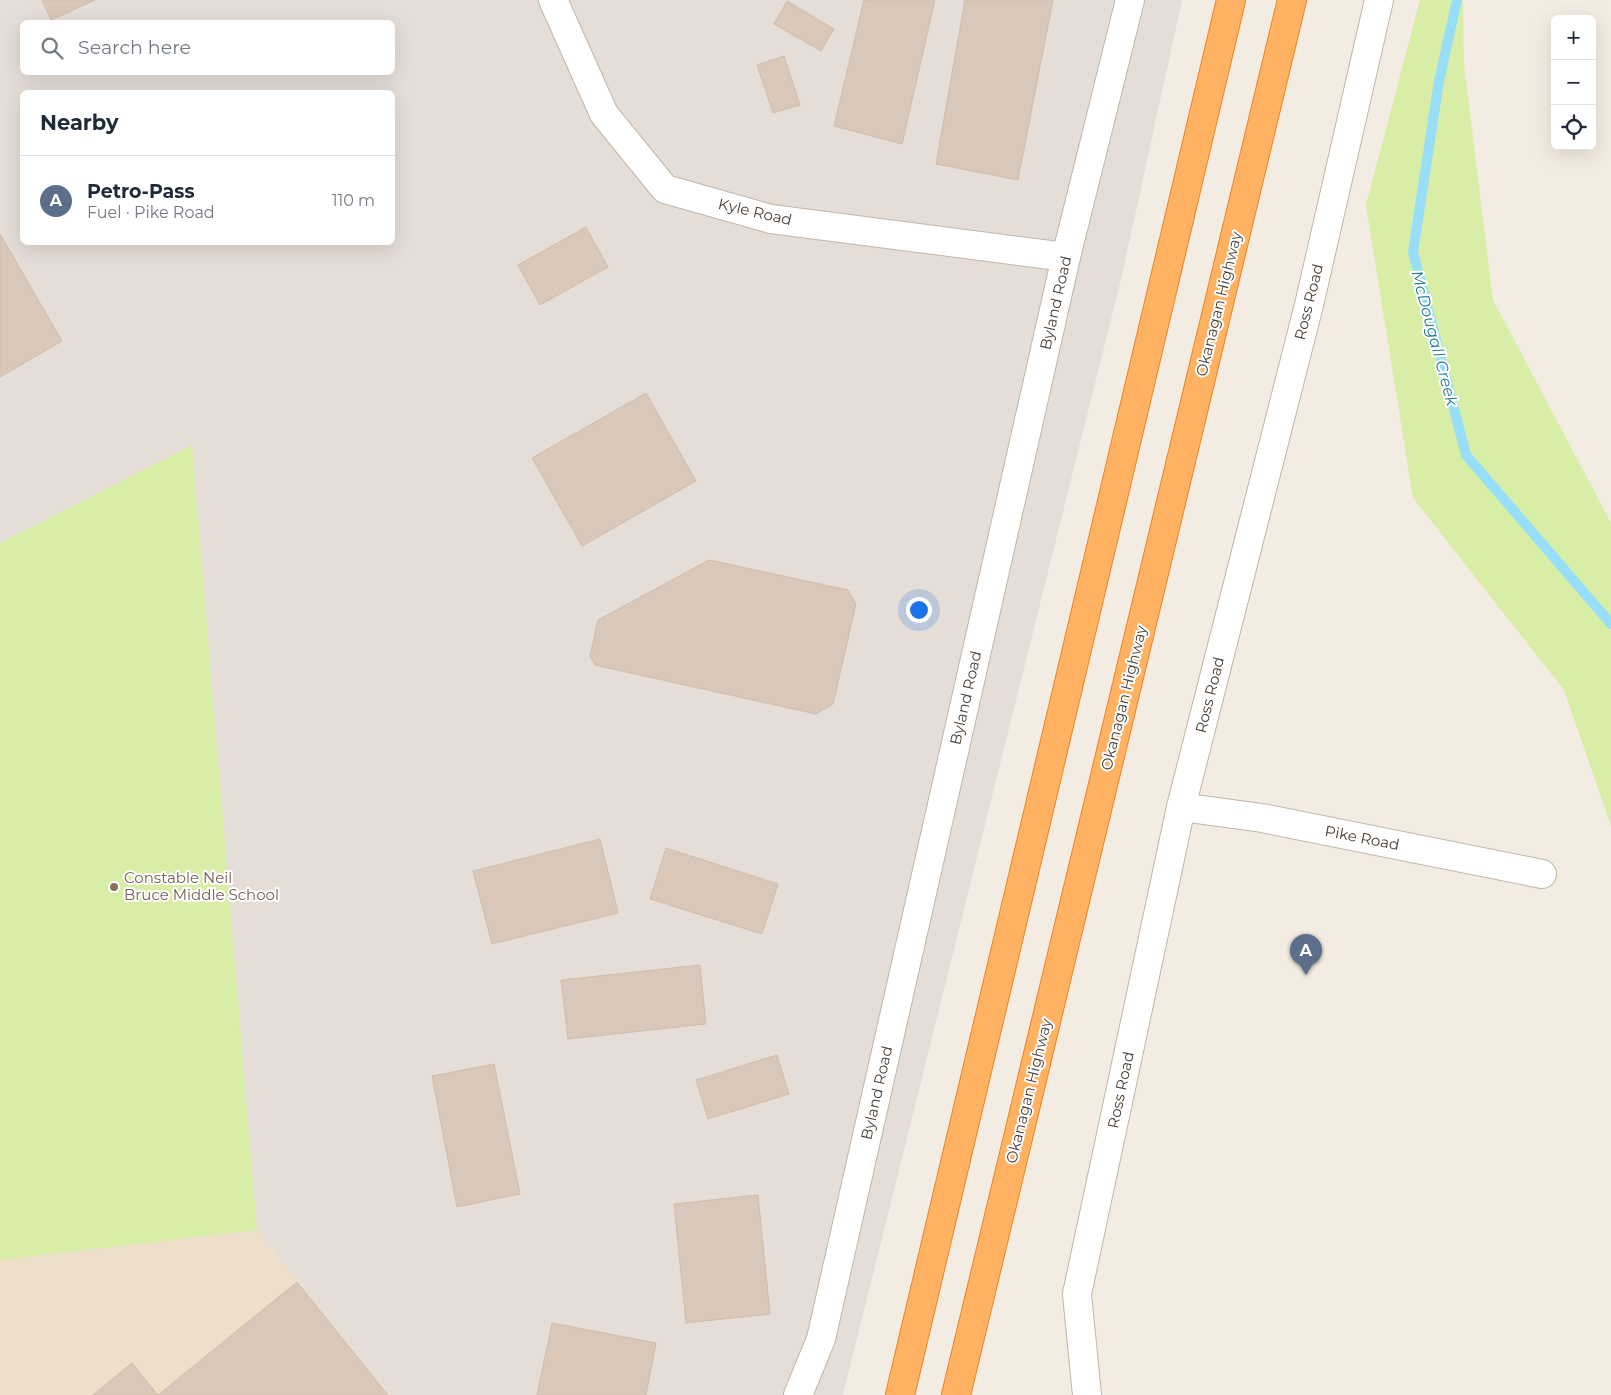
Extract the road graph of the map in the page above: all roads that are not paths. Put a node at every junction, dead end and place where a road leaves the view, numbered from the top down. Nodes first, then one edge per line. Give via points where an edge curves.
1 (553, 0) edge
2 (1130, 0) edge
3 (1231, 0) edge
4 (1292, 0) edge
5 (1379, 0) edge
6 (1066, 257) junction
7 (1181, 807) junction
8 (1542, 874) dead end
9 (798, 1395) edge
10 (900, 1395) edge
11 (956, 1395) edge
12 (1087, 1395) edge

1 - 6 street, Kyle Road via 604,114 665,189 771,219
2 - 6 street, Byland Road
3 - 10 highway
4 - 11 highway, Okanagan Highway
5 - 7 street, Ross Road via 1309,304
6 - 9 street, Byland Road via 821,1339
7 - 8 street, Pike Road via 1262,818
7 - 12 street, Ross Road via 1077,1294

